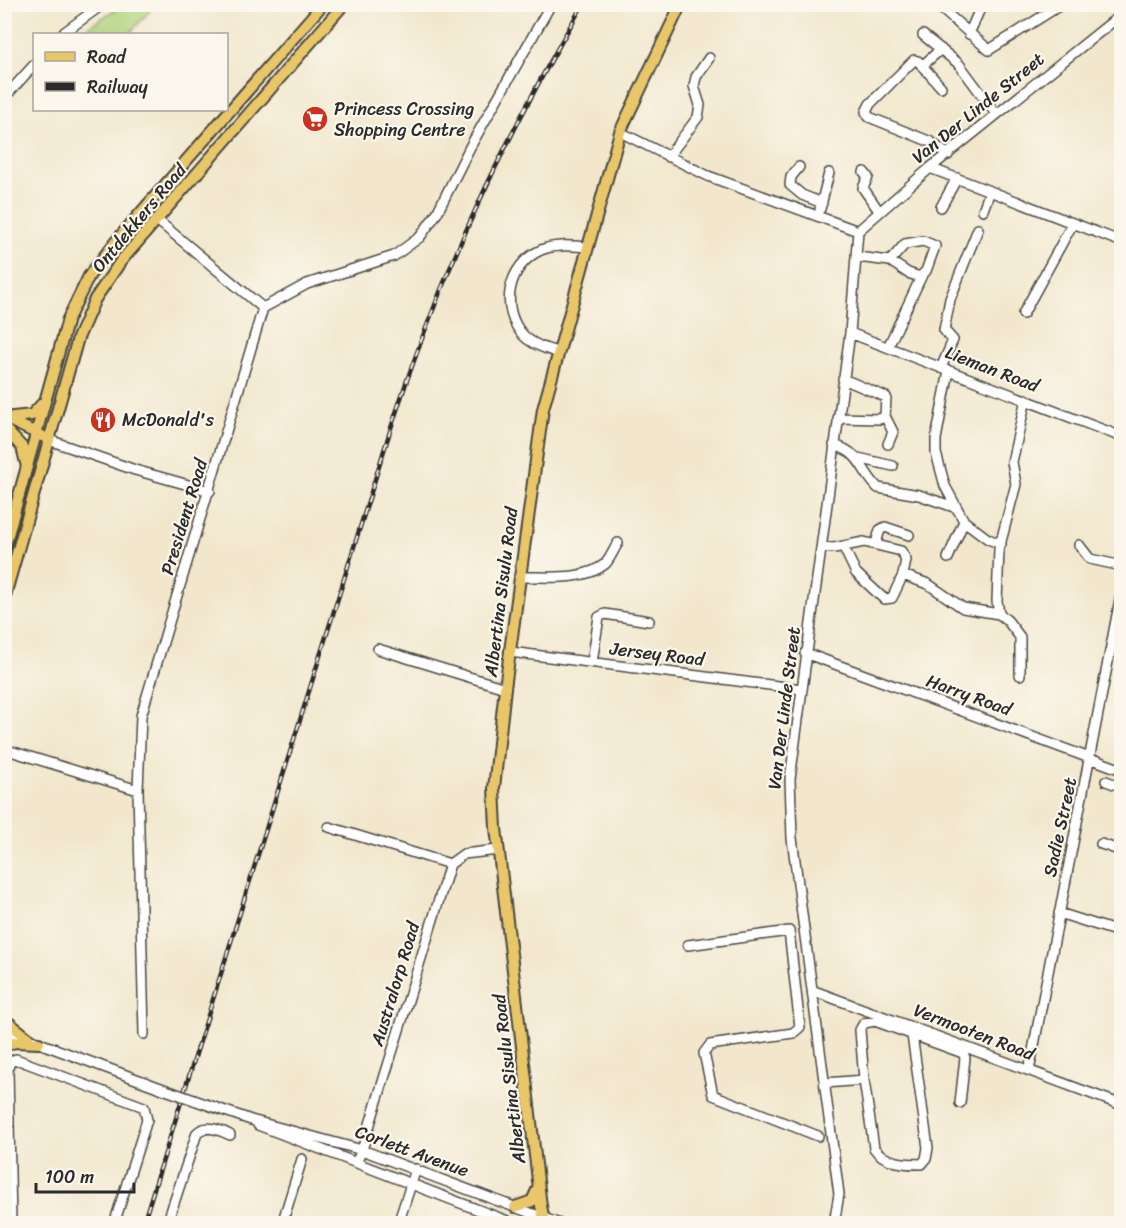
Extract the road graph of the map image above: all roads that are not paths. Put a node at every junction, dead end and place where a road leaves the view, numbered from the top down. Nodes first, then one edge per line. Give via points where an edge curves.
1 (103, 4) edge
2 (323, 4) edge
3 (344, 4) edge
4 (551, 4) edge
5 (681, 4) edge
6 (982, 4) edge
7 (1062, 4) edge
8 (944, 11) dead end
9 (1122, 14) edge
10 (63, 33) edge
11 (969, 34) junction
12 (923, 35) dead end
13 (941, 49) junction
14 (709, 58) dead end
15 (33, 66) edge
16 (922, 66) junction
17 (941, 87) dead end
18 (4, 98) edge
19 (996, 114) junction
20 (620, 132) junction
21 (948, 155) junction
22 (668, 157) junction
23 (799, 167) dead end
24 (930, 168) junction
25 (829, 172) dead end
26 (864, 172) dead end
27 (957, 178) junction
28 (990, 191) junction
29 (822, 203) junction
30 (941, 207) dead end
31 (982, 210) dead end
32 (879, 211) junction
33 (819, 218) junction
34 (158, 219) junction
35 (1073, 223) junction
36 (978, 229) dead end
37 (858, 231) junction
38 (1122, 242) edge
39 (587, 247) junction
40 (857, 257) junction
41 (891, 261) junction
42 (922, 275) junction
43 (263, 308) junction
44 (1023, 314) dead end
45 (850, 333) junction
46 (888, 347) junction
47 (557, 352) junction
48 (945, 369) junction
49 (843, 379) junction
50 (48, 392) junction
51 (1026, 399) junction
52 (885, 416) junction
53 (4, 418) edge
54 (838, 418) junction
55 (5, 429) edge
56 (1122, 436) edge
57 (36, 438) junction
58 (48, 443) junction
59 (888, 444) dead end
60 (834, 445) junction
61 (858, 458) junction
62 (893, 466) dead end
63 (27, 470) junction
64 (210, 490) junction
65 (954, 507) junction
66 (964, 520) junction
67 (909, 535) dead end
68 (618, 543) dead end
69 (876, 543) junction
70 (1001, 544) junction
71 (1079, 545) dead end
72 (843, 546) junction
73 (821, 547) junction
74 (4, 549) edge
75 (948, 558) dead end
76 (1122, 566) edge
77 (903, 575) junction
78 (519, 578) junction
79 (1122, 589) edge
80 (4, 599) edge
81 (1120, 607) edge
82 (999, 614) junction
83 (649, 621) dead end
84 (378, 649) dead end
85 (510, 652) junction
86 (806, 652) junction
87 (592, 662) junction
88 (1020, 675) dead end
89 (505, 688) junction
90 (801, 689) junction
91 (4, 749) edge
92 (1091, 758) junction
93 (1122, 770) edge
94 (1106, 781) dead end
95 (1122, 787) edge
96 (138, 790) junction
97 (329, 827) dead end
98 (1101, 844) dead end
99 (498, 850) junction
100 (1122, 851) edge
101 (450, 864) junction
102 (1122, 902) edge
103 (1059, 913) junction
104 (1119, 932) edge
105 (688, 945) dead end
106 (812, 977) junction
107 (796, 980) junction
108 (814, 990) junction
109 (797, 991) junction
110 (4, 1019) edge
111 (4, 1030) edge
112 (144, 1034) dead end
113 (912, 1035) junction
114 (28, 1038) junction
115 (39, 1043) junction
116 (4, 1046) edge
117 (1029, 1071) junction
118 (864, 1080) junction
119 (825, 1083) junction
120 (960, 1103) dead end
121 (1122, 1105) edge
122 (251, 1120) junction
123 (230, 1135) dead end
124 (818, 1136) dead end
125 (362, 1150) junction
126 (302, 1160) dead end
127 (356, 1163) junction
128 (416, 1169) junction
129 (410, 1183) junction
130 (538, 1185) junction
131 (515, 1207) junction
132 (541, 1217) edge
133 (11, 1224) edge
134 (114, 1224) edge
135 (167, 1224) edge
136 (282, 1224) edge
137 (398, 1224) edge
138 (515, 1224) edge
139 (560, 1224) edge
140 (834, 1224) edge

1 - 10 street
2 - 50 main road, Ontdekkers Road via 89,276 68,319
3 - 34 main road, Ontdekkers Road
4 - 43 street via 437,213 420,237 394,256 307,284
5 - 20 main road, Albertina Sisulu Road
6 - 11 street
7 - 11 street via 993,49 987,50
8 - 11 street
9 - 19 street, Van Der Linde Street
12 - 13 street
13 - 16 street
13 - 19 street via 959,64
14 - 22 street via 694,86 700,105 698,117
15 - 18 street
16 - 17 street
16 - 21 street via 914,60 870,104 866,114 932,142
19 - 21 street, Van Der Linde Street
20 - 22 street
20 - 39 main road, Albertina Sisulu Road
21 - 24 street, Van Der Linde Street
22 - 33 street
23 - 29 street via 790,185
24 - 27 street
24 - 32 street, Van Der Linde Street
25 - 29 street
26 - 32 street via 868,177 863,188
27 - 28 street
27 - 30 street
28 - 31 street
28 - 35 street
29 - 33 street
32 - 37 street, Van Der Linde Street
33 - 37 street
34 - 43 street
34 - 58 main road, Ontdekkers Road via 106,280 95,299 78,338
35 - 38 street
35 - 44 street
36 - 48 street via 950,299 944,330 952,340
37 - 40 street, Van Der Linde Street
39 - 47 main road, Albertina Sisulu Road
39 - 47 street via 542,249 513,278 510,300 514,321 524,337
40 - 41 street
40 - 45 street, Van Der Linde Street
41 - 42 street via 913,276
41 - 42 street via 905,244 932,243 935,252
42 - 46 street
43 - 64 street, President Road
45 - 46 street, Lieman Road
45 - 49 street, Van Der Linde Street
46 - 48 street, Lieman Road
47 - 78 main road, Albertina Sisulu Road via 543,409
48 - 51 street, Lieman Road
48 - 65 street via 936,453
49 - 52 street via 886,397
49 - 54 street, Van Der Linde Street
50 - 53 main road via 32,415
50 - 57 main road, Ontdekkers Road
51 - 56 street, Lieman Road
51 - 70 street via 1013,454 1016,484
52 - 54 street
52 - 59 street via 893,432
53 - 57 main road
54 - 60 street, Van Der Linde Street
55 - 57 main road
55 - 63 main road via 22,447
57 - 58 main road
57 - 63 main road, Ontdekkers Road
58 - 64 street
58 - 80 main road, Ontdekkers Road
60 - 61 street
60 - 73 street, Van Der Linde Street
61 - 62 street
61 - 65 street via 878,488 919,495
63 - 74 main road, Ontdekkers Road
64 - 96 street, President Road via 141,716
65 - 66 street
66 - 70 street
66 - 75 street
67 - 69 street via 882,528
68 - 78 street via 606,563 588,572
69 - 72 street
69 - 77 street via 903,553
70 - 82 street
71 - 76 street via 1090,559
72 - 73 street
72 - 77 street via 856,573 884,599 895,596
73 - 86 street, Van Der Linde Street
77 - 82 street via 928,584 963,608
78 - 85 main road, Albertina Sisulu Road
79 - 81 street, Sadie Street
81 - 92 street, Sadie Street
82 - 88 street via 1020,637
83 - 87 street via 600,616
84 - 89 street
85 - 87 street, Jersey Road
85 - 89 main road, Albertina Sisulu Road
86 - 90 street, Van Der Linde Street
86 - 92 street, Harry Road
87 - 90 street, Jersey Road
89 - 99 main road, Albertina Sisulu Road via 494,788
90 - 106 street, Van Der Linde Street via 790,810
91 - 96 street
92 - 93 street, Harry Road
92 - 103 street, Sadie Street
94 - 95 street
96 - 112 street, President Road
97 - 101 street
98 - 100 street
99 - 101 street via 464,854
99 - 130 main road, Albertina Sisulu Road
101 - 125 street, Australorp Road
102 - 104 street
103 - 104 street
103 - 117 street, Sadie Street
105 - 107 street via 789,931
106 - 107 street
106 - 108 street, Van Der Linde Street
107 - 109 street
108 - 109 street
108 - 117 street, Vermooten Road
108 - 119 street, Van Der Linde Street
109 - 124 street via 801,1023 797,1031 710,1045 704,1053 713,1095
110 - 114 main road
111 - 114 street, Corlett Avenue
113 - 118 street via 875,1021 864,1023 860,1030
113 - 118 street via 928,1148 922,1164 892,1160 874,1148
113 - 120 street via 963,1054
114 - 115 street, Corlett Avenue
115 - 116 main road via 15,1042
115 - 122 street, Corlett Avenue, bridge
117 - 121 street, Vermooten Road
118 - 119 street
119 - 140 street, Van Der Linde Street via 839,1194
122 - 125 street, Corlett Avenue
122 - 127 street, Corlett Avenue
123 - 135 street via 205,1128 197,1133
125 - 127 street, Australorp Road
125 - 128 street, Corlett Avenue
126 - 136 street
127 - 129 street, Corlett Avenue
128 - 129 street
128 - 131 street, Corlett Avenue
129 - 137 street
129 - 138 street, Corlett Avenue
130 - 131 main road via 532,1201
130 - 132 main road, Albertina Sisulu Road
131 - 132 street, Corlett Avenue
132 - 139 street, Corlett Avenue
133 - 134 street via 9,1063 20,1059 144,1107 145,1125

